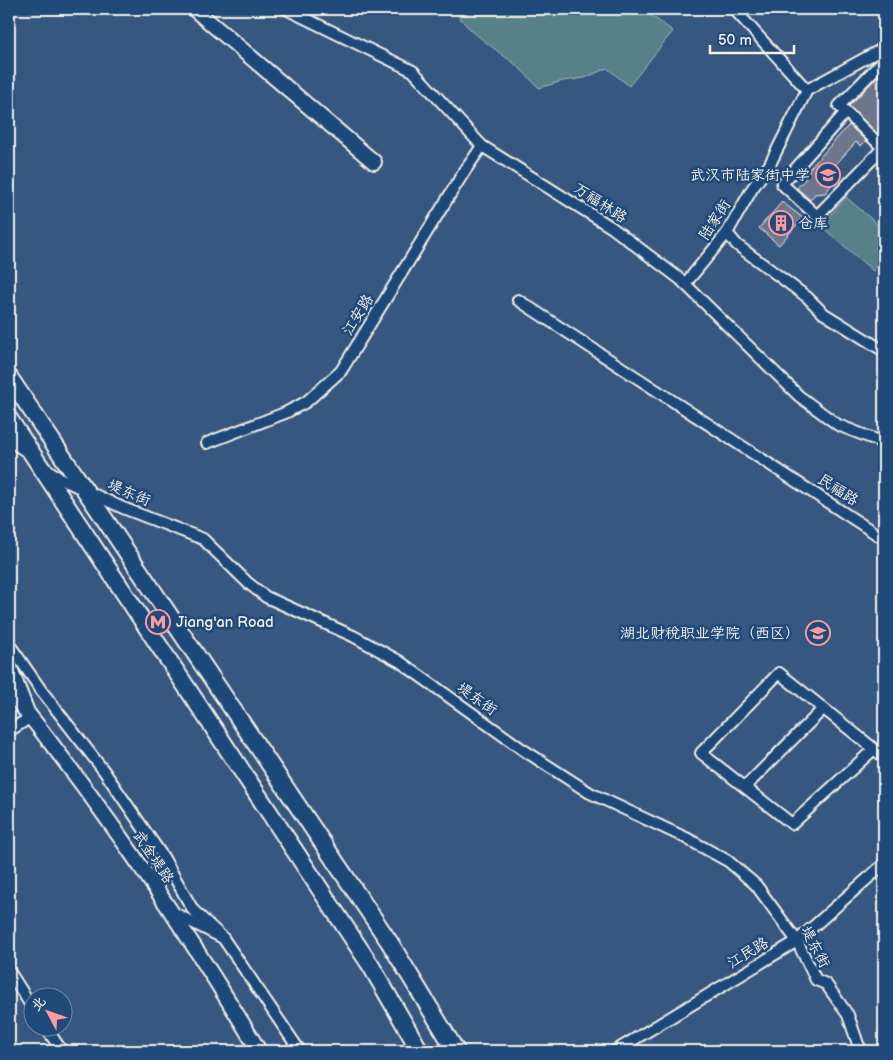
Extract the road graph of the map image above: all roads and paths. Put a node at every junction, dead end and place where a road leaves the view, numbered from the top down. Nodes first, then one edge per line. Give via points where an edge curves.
1 (194, 9) edge
2 (286, 9) edge
3 (734, 9) edge
4 (884, 48) edge
5 (884, 60) edge
6 (807, 90) junction
7 (846, 112) junction
8 (482, 146) junction
9 (374, 162) dead end
10 (727, 233) junction
11 (685, 284) junction
12 (518, 300) dead end
13 (884, 351) edge
14 (9, 377) edge
15 (9, 419) edge
16 (9, 440) edge
17 (207, 443) dead end
18 (884, 443) edge
19 (35, 459) junction
20 (85, 490) junction
21 (884, 539) edge
22 (9, 644) edge
23 (9, 660) edge
24 (9, 690) edge
25 (824, 709) junction
26 (31, 717) junction
27 (9, 731) edge
28 (874, 749) junction
29 (884, 757) edge
30 (745, 787) junction
31 (884, 864) edge
32 (170, 911) junction
33 (223, 938) junction
34 (797, 941) junction
35 (9, 971) edge
36 (22, 991) edge
37 (250, 1037) junction
38 (53, 1038) edge
39 (62, 1051) edge
40 (259, 1051) edge
41 (266, 1051) edge
42 (300, 1051) edge
43 (420, 1051) edge
44 (456, 1051) edge
45 (615, 1051) edge
46 (862, 1051) edge

1 - 9 street
2 - 8 street, 万福林路 via 414,71
3 - 6 street
4 - 6 street
5 - 7 street via 839,106
6 - 10 street, 陆家街 via 770,164
7 - 7 street via 883,148 817,216 782,184
8 - 11 street, 万福林路 via 611,227
8 - 17 street, 江安路 via 341,371 306,402
10 - 11 street, 陆家街
10 - 13 street via 736,245 807,297 823,313
11 - 18 street, 万福林路 via 799,396 838,425
12 - 21 street, 民福路
14 - 20 main road
15 - 19 main road
16 - 19 street, 堤东街
19 - 20 street, 堤东街 via 59,478
19 - 43 main road via 371,966
20 - 34 street, 堤东街 via 203,539 266,597 354,636 399,661 590,793 728,861 756,885
20 - 44 main road via 390,943
22 - 33 street via 40,690 104,770 163,857 194,910
23 - 26 street
24 - 26 street, 武金堤路
25 - 28 street
25 - 30 street
25 - 30 street via 779,673 701,753
26 - 27 street
26 - 32 street, 武金堤路 via 140,864
28 - 29 street
28 - 30 street via 792,824
31 - 34 street, 江民路
32 - 33 street
32 - 37 street, 武金堤路
33 - 42 street
34 - 45 street, 江民路
34 - 46 street, 堤东街 via 816,980 826,984 848,1016
35 - 36 street
37 - 40 street, 武金堤路
37 - 41 street
38 - 39 street

